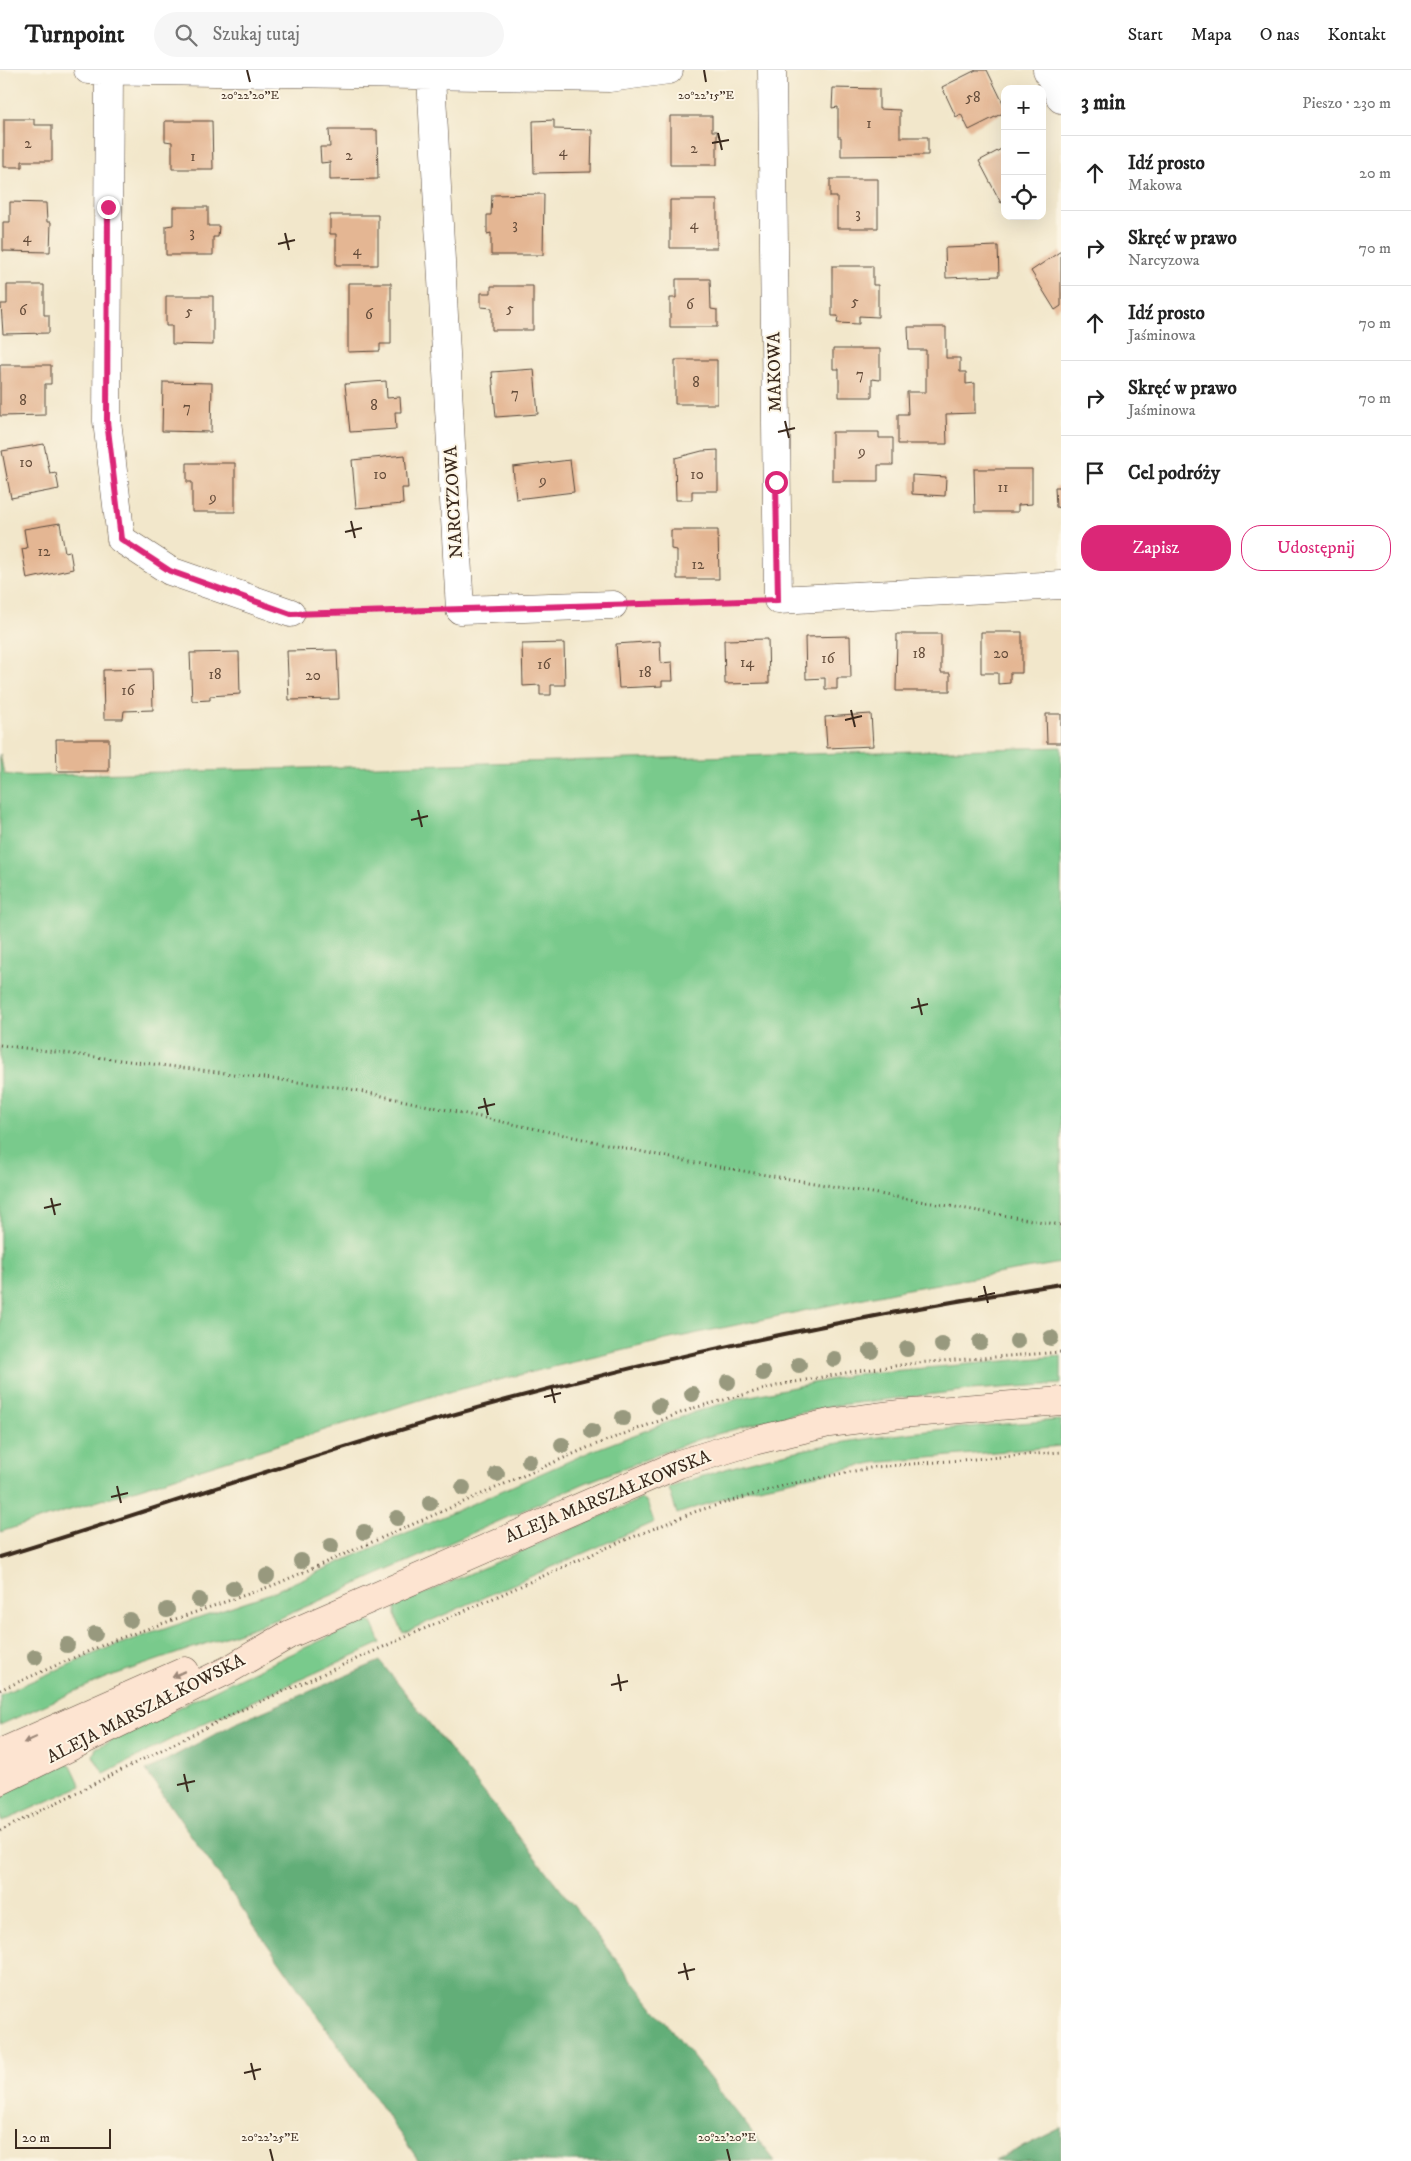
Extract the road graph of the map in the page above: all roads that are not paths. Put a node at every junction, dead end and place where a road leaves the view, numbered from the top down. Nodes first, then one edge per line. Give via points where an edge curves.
1 (88, 70) edge
2 (109, 70) edge
3 (669, 70) edge
4 (772, 70) edge
5 (1047, 70) edge
6 (609, 74) edge
7 (431, 77) junction
8 (1061, 99) edge
9 (1061, 585) edge
10 (613, 605) road end
11 (291, 614) road end
12 (1061, 1401) edge
13 (290, 1634) junction
14 (0, 1753) edge
15 (0, 1782) edge

1 - 2 street
2 - 7 street
2 - 11 street via 107,421 121,539 170,571
3 - 6 street
4 - 9 street, MAKOWA via 778,600
5 - 8 street
6 - 7 street
7 - 10 street, NARCYZOWA via 460,610
12 - 13 main road, ALEJA MARSZAŁKOWSKA via 900,1414 828,1424 679,1464
13 -> 14 main road, ALEJA MARSZAŁKOWSKA via 223,1654
13 - 15 main road, ALEJA MARSZAŁKOWSKA via 228,1670

